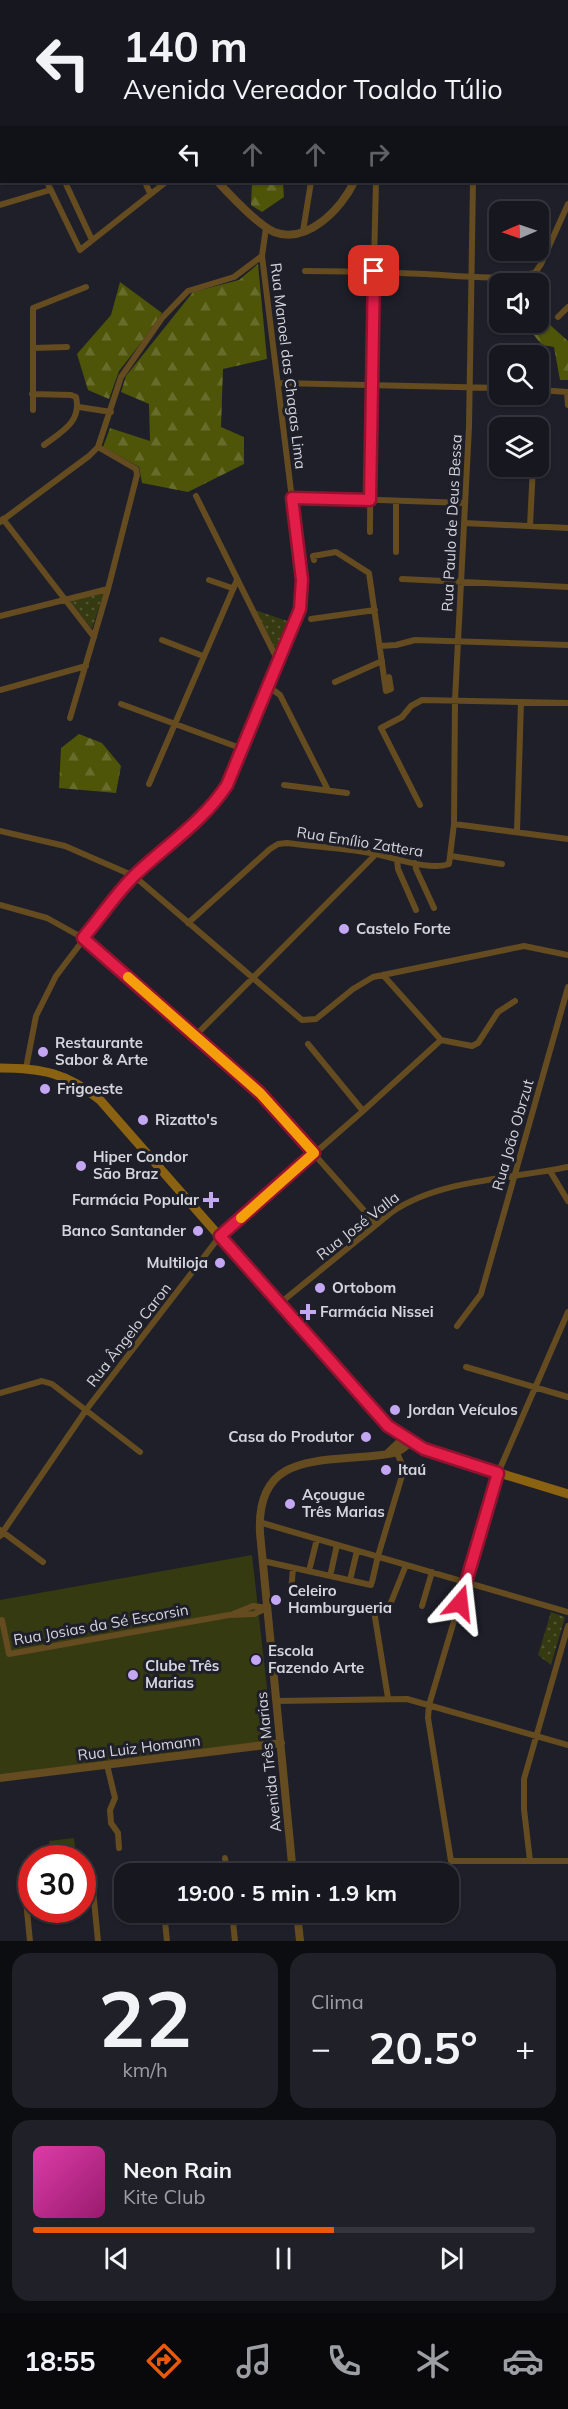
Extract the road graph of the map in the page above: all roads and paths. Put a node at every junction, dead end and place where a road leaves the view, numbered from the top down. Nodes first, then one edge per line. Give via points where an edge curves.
1 (47, 183) edge
2 (65, 183) edge
3 (145, 183) edge
4 (165, 183) edge
5 (219, 183) edge
6 (311, 183) edge
7 (354, 183) edge
8 (376, 183) edge
9 (473, 183) edge
10 (50, 189) junction
11 (150, 193) junction
12 (568, 204) edge
13 (0, 205) edge
14 (266, 228) junction
15 (303, 231) junction
16 (92, 240) junction
17 (262, 256) junction
18 (305, 271) dead end
19 (374, 271) junction
20 (473, 276) junction
21 (86, 287) dead end
22 (568, 307) edge
23 (558, 317) dead end
24 (67, 347) dead end
25 (33, 348) junction
26 (278, 383) junction
27 (371, 385) junction
28 (469, 387) junction
29 (489, 388) edge
30 (549, 391) edge
31 (568, 392) edge
32 (32, 394) junction
33 (568, 405) edge
34 (79, 407) junction
35 (33, 410) dead end
36 (111, 412) junction
37 (44, 445) dead end
38 (98, 447) junction
39 (532, 477) edge
40 (196, 496) dead end
41 (292, 498) junction
42 (370, 500) junction
43 (396, 501) junction
44 (465, 503) junction
45 (2, 521) edge
46 (464, 523) junction
47 (530, 526) junction
48 (568, 528) edge
49 (370, 532) dead end
50 (396, 552) dead end
51 (314, 560) dead end
52 (402, 579) dead end
53 (208, 580) dead end
54 (237, 580) junction
55 (461, 582) junction
56 (568, 587) edge
57 (232, 588) junction
58 (108, 589) junction
59 (64, 599) junction
60 (375, 610) junction
61 (0, 616) edge
62 (311, 619) dead end
63 (94, 637) junction
64 (162, 640) dead end
65 (458, 640) junction
66 (568, 645) edge
67 (380, 646) junction
68 (203, 656) junction
69 (382, 661) junction
70 (279, 663) junction
71 (86, 666) junction
72 (389, 676) dead end
73 (334, 682) dead end
74 (269, 687) junction
75 (0, 690) edge
76 (455, 700) junction
77 (521, 702) junction
78 (568, 703) edge
79 (121, 704) dead end
80 (70, 718) dead end
81 (175, 724) junction
82 (243, 749) junction
83 (149, 784) dead end
84 (284, 785) dead end
85 (328, 790) junction
86 (347, 793) dead end
87 (420, 805) dead end
88 (454, 824) junction
89 (0, 831) edge
90 (517, 832) junction
91 (568, 838) edge
92 (376, 854) junction
93 (451, 856) junction
94 (397, 860) junction
95 (415, 863) junction
96 (449, 864) joint
97 (502, 864) dead end
98 (134, 876) junction
99 (0, 905) edge
100 (434, 908) dead end
101 (416, 910) dead end
102 (188, 923) junction
103 (83, 938) junction
104 (568, 955) edge
105 (383, 975) junction
106 (253, 978) junction
107 (568, 987) edge
108 (515, 1001) dead end
109 (196, 1035) junction
110 (441, 1040) junction
111 (308, 1044) dead end
112 (0, 1068) edge
113 (26, 1068) junction
114 (363, 1111) junction
115 (314, 1153) junction
116 (568, 1167) edge
117 (550, 1170) junction
118 (514, 1177) junction
119 (568, 1201) edge
120 (376, 1224) junction
121 (220, 1236) junction
122 (279, 1304) junction
123 (568, 1314) edge
124 (458, 1326) dead end
125 (466, 1367) dead end
126 (535, 1387) junction
127 (0, 1393) edge
128 (568, 1397) edge
129 (86, 1410) junction
130 (407, 1440) junction
131 (140, 1452) dead end
132 (397, 1453) junction
133 (384, 1455) junction
134 (498, 1473) junction
135 (568, 1494) edge
136 (260, 1522) junction
137 (1, 1533) edge
138 (317, 1539) junction
139 (337, 1545) junction
140 (357, 1551) junction
141 (378, 1557) junction
142 (263, 1561) junction
143 (43, 1562) dead end
144 (406, 1565) junction
145 (310, 1567) dead end
146 (293, 1568) junction
147 (331, 1572) dead end
148 (432, 1572) junction
149 (351, 1576) dead end
150 (466, 1582) junction
151 (291, 1592) dead end
152 (390, 1605) dead end
153 (422, 1606) dead end
154 (267, 1608) junction
155 (374, 1611) dead end
156 (568, 1612) edge
157 (2, 1620) dead end
158 (568, 1629) edge
159 (388, 1698) junction
160 (276, 1701) junction
161 (429, 1705) junction
162 (536, 1736) junction
163 (280, 1743) junction
164 (568, 1745) edge
165 (107, 1765) junction
166 (0, 1778) edge
167 (119, 1848) dead end
168 (225, 1858) dead end
169 (530, 1861) junction
170 (568, 1861) edge
171 (226, 1863) edge
172 (292, 1863) edge
173 (96, 1921) edge
174 (28, 1923) edge
175 (165, 1923) edge
176 (233, 1923) edge
177 (298, 1923) edge
178 (30, 1941) edge
179 (98, 1941) edge
180 (167, 1941) edge
181 (235, 1941) edge
182 (300, 1941) edge

1 - 10 street
2 - 16 street
3 - 11 street
4 - 11 street
5 - 14 street
6 - 15 street
7 - 15 street via 336,212
8 - 19 street
9 - 20 street, Rua Paulo de Deus Bessa
10 - 13 street
10 - 16 street via 80,250
11 - 16 street
12 - 20 street via 535,273
14 - 15 street via 288,234
14 - 17 street, Rua Manoel das Chagas Lima
17 - 26 street, Rua Manoel das Chagas Lima
17 - 36 street via 234,277 188,291 162,318 121,377
18 - 19 street
19 - 20 street
19 - 27 street
20 - 28 street, Rua Paulo de Deus Bessa
21 - 25 street via 33,308
22 - 23 street
24 - 25 street
25 - 32 street
26 - 27 street
26 - 41 street, Rua Manoel das Chagas Lima
27 - 28 street
27 - 42 street
28 - 29 street
28 - 44 street, Rua Paulo de Deus Bessa
30 - 31 street
31 - 33 street
32 - 34 street via 71,395 76,397
32 - 35 street
34 - 36 street
34 - 37 street via 72,423
36 - 38 street
38 - 45 street
38 - 58 street via 136,469 137,475
39 - 47 street
40 - 54 street
41 - 42 street
41 - 70 street, Rua Manoel das Chagas Lima via 302,599
42 - 43 street
42 - 49 street
43 - 44 street
43 - 50 street
44 - 46 street, Rua Paulo de Deus Bessa
45 - 59 street
46 - 47 street
46 - 55 street, Rua Paulo de Deus Bessa
47 - 48 street
51 - 60 street via 313,556 336,552 369,573
52 - 55 street
53 - 57 street
54 - 57 street
54 - 70 street
55 - 56 street
55 - 65 street, Rua Paulo de Deus Bessa
57 - 68 street
58 - 59 street
58 - 63 street
59 - 61 street
59 - 63 street
60 - 62 street
60 - 67 street
63 - 71 street
64 - 68 street
65 - 66 street
65 - 67 street via 416,640
65 - 76 street, Rua Paulo de Deus Bessa
67 - 69 street
68 - 81 street
69 - 72 street via 386,691 391,689
69 - 73 street
70 - 74 street, Rua Manoel das Chagas Lima
71 - 75 street
71 - 80 street
74 - 82 street, Rua Manoel das Chagas Lima
74 - 85 street via 280,695
76 - 77 street
76 - 87 street via 422,700 381,729
76 - 88 street, Rua Paulo de Deus Bessa
77 - 78 street
77 - 90 street
79 - 81 street
81 - 82 street
81 - 83 street
82 - 98 street, Rua Manoel das Chagas Lima via 215,803
84 - 85 street
85 - 86 street
88 - 90 street
88 - 93 street, Rua Paulo de Deus Bessa
89 - 98 street via 65,846
90 - 91 street
92 - 94 street, Rua Emílio Zattera
92 - 102 street, Rua Emílio Zattera via 278,844
92 - 106 street
93 - 96 street, Rua Paulo de Deus Bessa
93 - 97 street
94 - 95 street, Rua Emílio Zattera
94 - 101 street
95 - 96 street, Rua Emílio Zattera
95 - 100 street
98 - 102 street
98 - 103 street, Rua Manoel das Chagas Lima
99 - 103 street via 47,918
102 - 106 street
103 - 109 street
103 - 113 street, Rua Manoel das Chagas Lima via 39,1009
104 - 105 street via 524,946
105 - 106 street via 352,989 316,1019 302,1020
105 - 110 street
106 - 109 street
107 - 118 street, Rua João Obrzut
108 - 110 street via 498,1012 478,1043 472,1046
109 - 115 street via 260,1093
110 - 114 street, Rua Ângelo Caron
111 - 114 street
112 - 113 main road
113 - 121 main road via 79,1083 100,1100
114 - 115 street, Rua Ângelo Caron
115 - 120 street
115 - 121 street, Rua Ângelo Caron
116 - 117 street, Rua José Valla
117 - 118 street, Rua José Valla
117 - 119 street
118 - 120 street, Rua José Valla via 424,1195
118 - 124 street, Rua João Obrzut via 483,1290
120 - 122 street, Rua José Valla
121 - 122 main road
121 - 129 street, Rua Ângelo Caron
122 - 130 main road via 371,1409
123 - 126 street
125 - 126 street
126 - 128 street
126 - 134 street
127 - 129 street via 42,1382 52,1384
129 - 131 street
129 - 137 street, Rua Ângelo Caron
130 - 132 street
130 - 133 street
130 - 134 main road via 434,1454
132 - 133 street, Avenida Três Marias
132 - 141 street via 404,1469
133 - 136 street, Avenida Três Marias via 307,1464 283,1472 267,1488
134 - 135 main road
134 - 150 street
136 - 138 street
136 - 142 street, Avenida Três Marias
137 - 143 street
138 - 139 street
138 - 145 street
139 - 140 street
139 - 147 street
140 - 141 street
140 - 149 street
141 - 144 street
141 - 146 street via 372,1583
142 - 146 street
142 - 154 street, Avenida Três Marias
144 - 148 street
144 - 152 street
146 - 151 street
148 - 150 street
148 - 153 street
150 - 156 street
150 - 161 street
154 - 157 street, Rua Josias da Sé Escorsin via 252,1606 229,1615 9,1654
154 - 160 street, Avenida Três Marias
155 - 159 street
158 - 162 street
159 - 160 street
159 - 161 street
160 - 163 street, Avenida Três Marias
161 - 162 street
161 - 169 street via 428,1725 450,1861
162 - 164 street
162 - 169 street via 523,1787
163 - 165 street, Rua Luiz Homann
163 - 172 street, Avenida Três Marias
165 - 166 street, Rua Luiz Homann
165 - 167 street via 115,1798 110,1810 111,1823 118,1833
168 - 171 street
169 - 170 street
173 - 179 street
174 - 178 street
175 - 180 street
176 - 181 street
177 - 182 street

